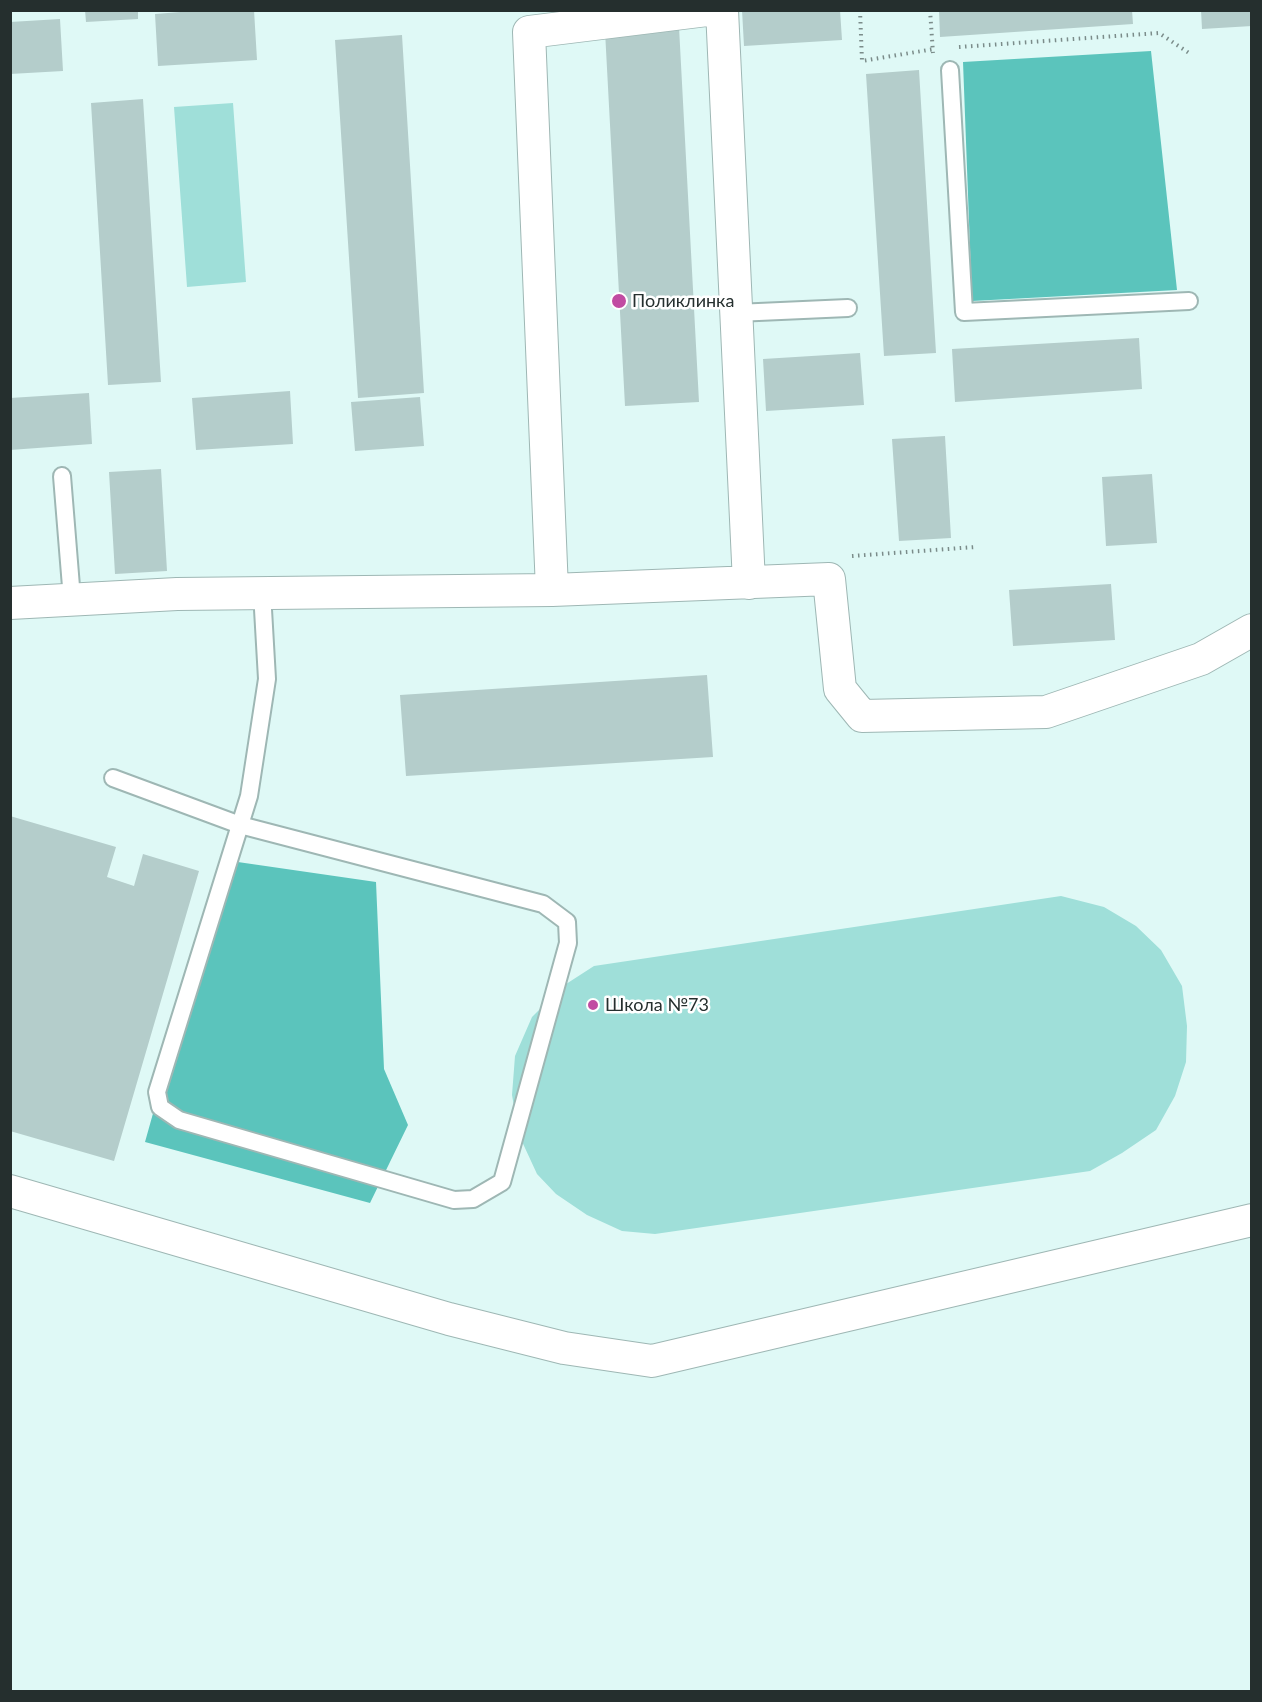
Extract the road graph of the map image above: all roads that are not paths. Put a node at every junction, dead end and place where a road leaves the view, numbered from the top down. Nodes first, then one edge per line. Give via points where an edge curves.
1 (707, 10) edge
2 (722, 10) edge
3 (951, 70) dead end
4 (1190, 301) dead end
5 (848, 308) dead end
6 (736, 313) junction
7 (62, 476) dead end
8 (749, 583) junction
9 (552, 590) junction
10 (262, 592) junction
11 (72, 599) junction
12 (10, 603) edge
13 (1251, 630) edge
14 (113, 778) dead end
15 (240, 825) junction
16 (10, 1191) edge
17 (1251, 1220) edge

1 - 9 street via 529,32
2 - 6 street
3 - 4 lane via 963,312
5 - 6 lane
6 - 8 street
7 - 11 lane
8 - 9 street
8 - 13 street via 829,579 840,689 862,716 1046,712 1201,659
9 - 10 street
10 - 11 street
10 - 15 lane via 267,679 249,796
11 - 12 street
14 - 15 lane
15 - 15 lane via 157,1092 160,1107 179,1119 454,1200 473,1199 502,1182 568,943 567,922 543,904
16 - 17 street via 449,1319 564,1348 652,1361

